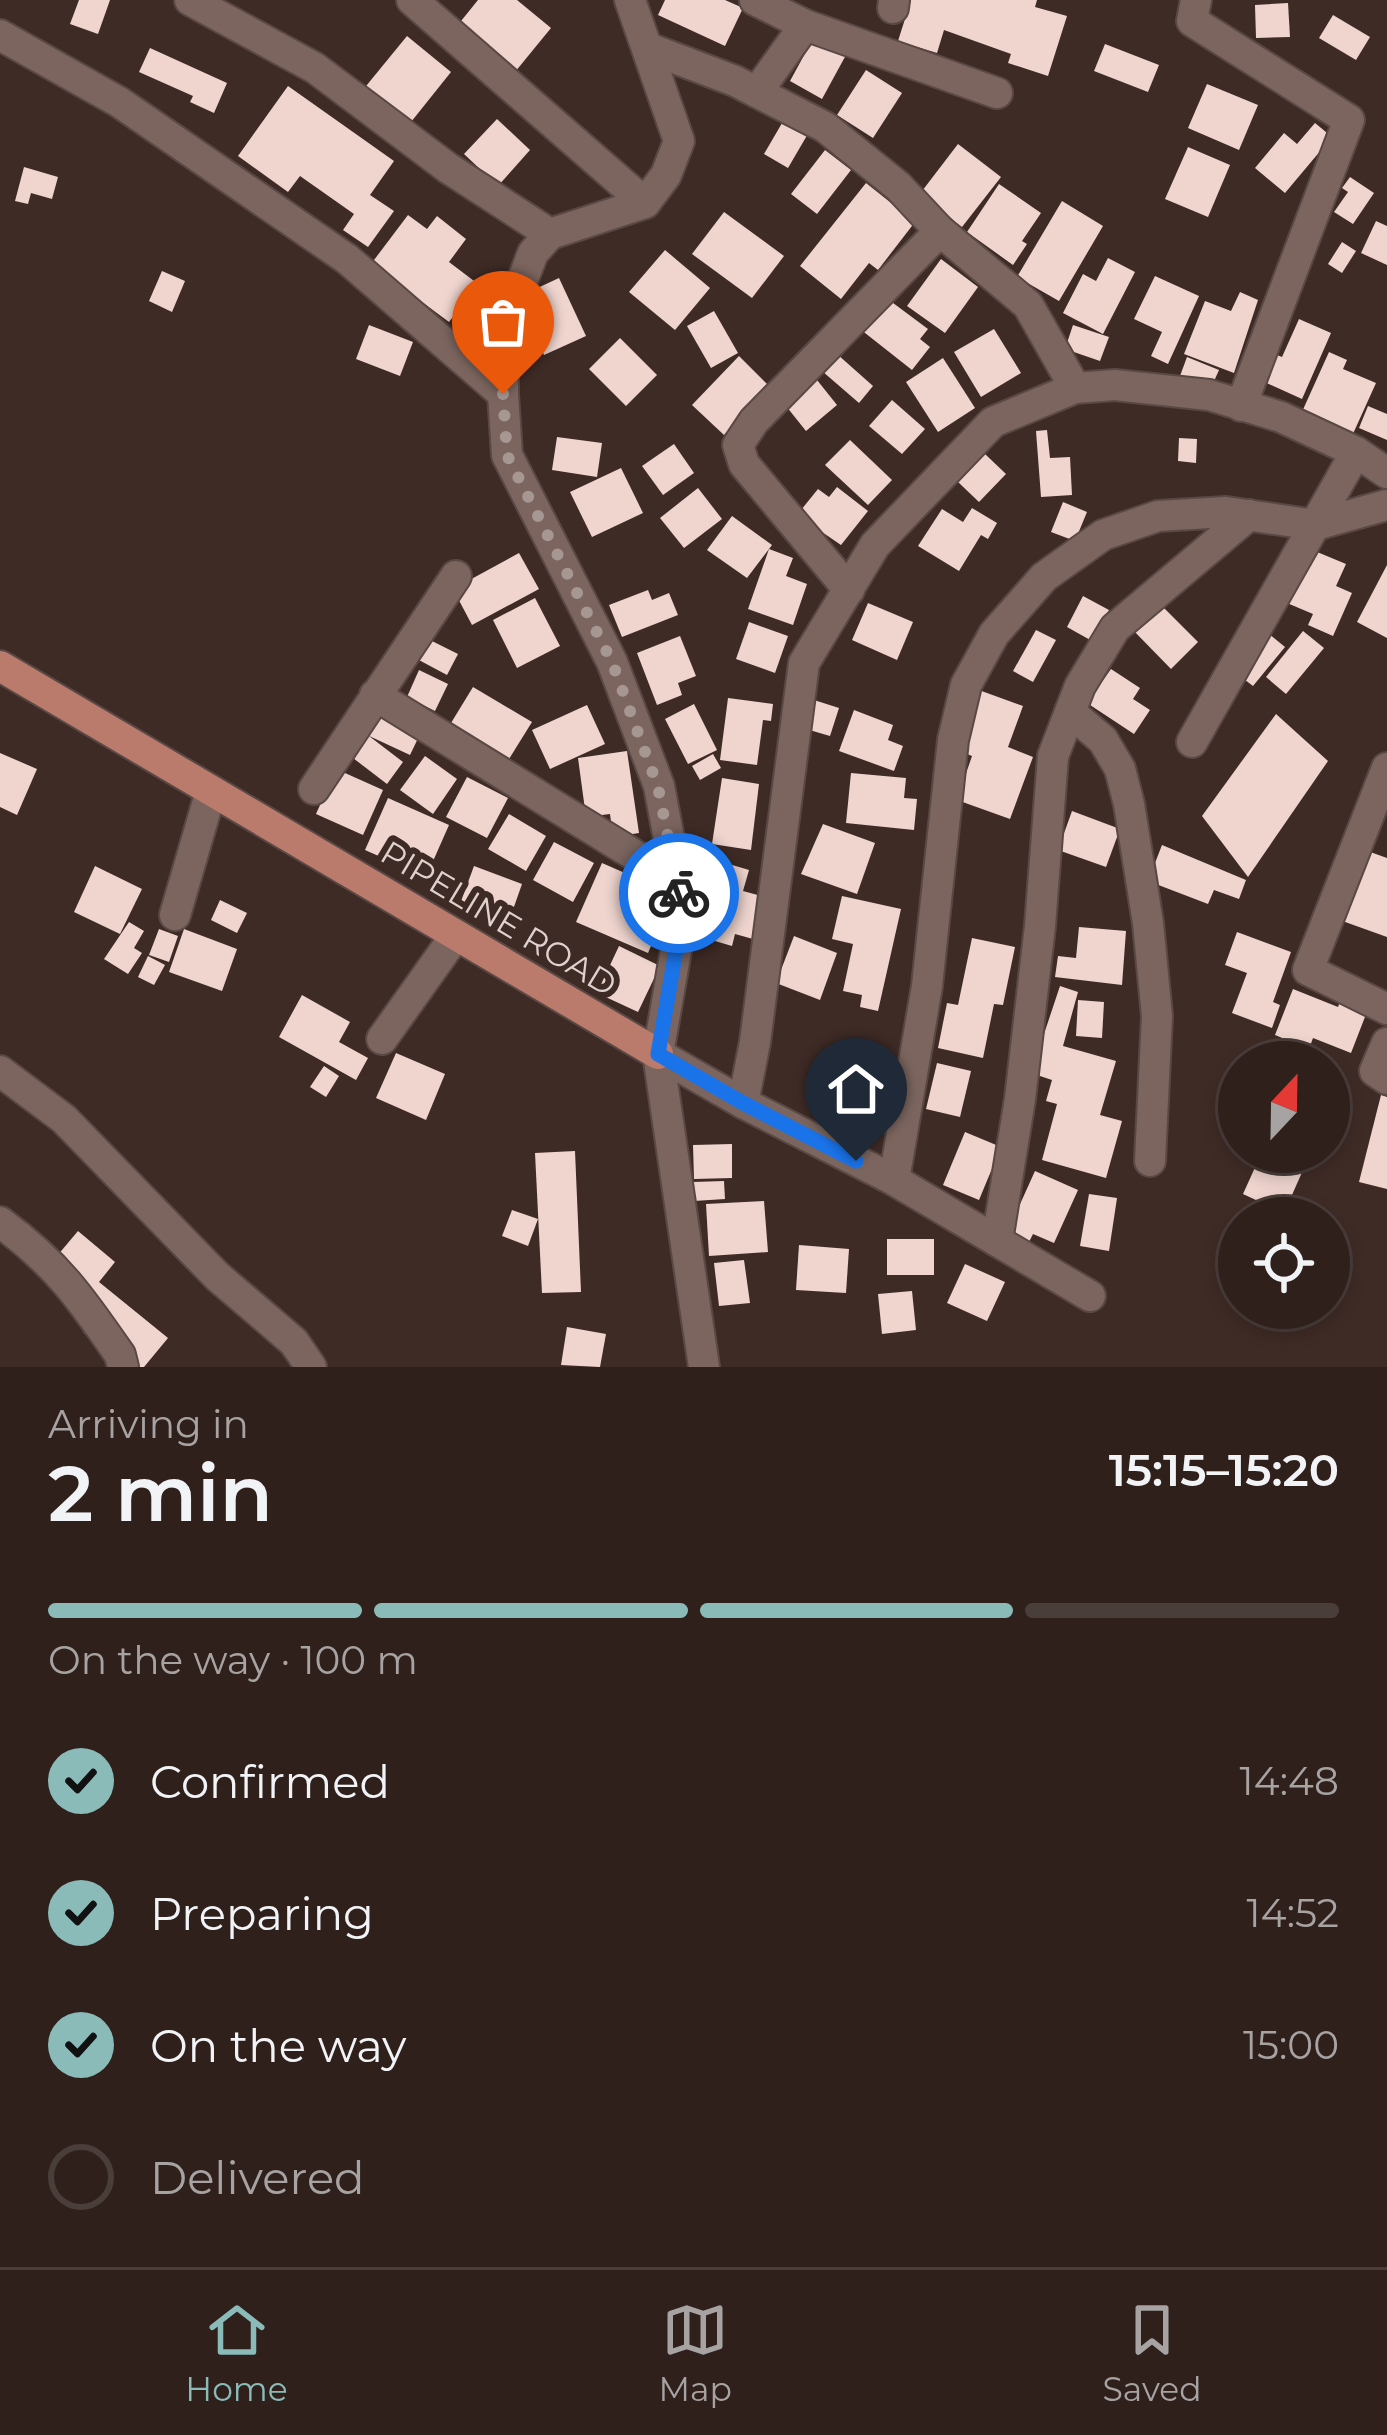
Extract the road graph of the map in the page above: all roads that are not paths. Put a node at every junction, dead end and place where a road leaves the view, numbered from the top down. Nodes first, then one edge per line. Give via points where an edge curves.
1 (190, 0) edge
2 (412, 0) edge
3 (630, 0) edge
4 (755, 0) edge
5 (1196, 0) edge
6 (805, 25) junction
7 (0, 35) edge
8 (648, 48) junction
9 (758, 92) junction
10 (997, 93) dead end
11 (645, 203) junction
12 (940, 231) junction
13 (550, 234) junction
14 (1075, 388) junction
15 (503, 394) junction
16 (1241, 406) junction
17 (1356, 452) junction
18 (1387, 472) edge
19 (1387, 505) edge
20 (1249, 515) junction
21 (1316, 524) junction
22 (456, 576) dead end
23 (849, 590) junction
24 (0, 666) edge
25 (375, 694) junction
26 (1070, 712) junction
27 (1192, 742) dead end
28 (1387, 768) edge
29 (314, 789) dead end
30 (211, 790) junction
31 (675, 880) junction
32 (175, 916) dead end
33 (456, 935) junction
34 (1387, 1009) edge
35 (382, 1039) dead end
36 (1387, 1043) edge
37 (658, 1054) junction
38 (0, 1071) edge
39 (1387, 1078) edge
40 (743, 1103) junction
41 (1150, 1161) dead end
42 (894, 1180) junction
43 (0, 1222) edge
44 (997, 1241) junction
45 (1090, 1296) dead end
46 (123, 1367) edge
47 (311, 1367) edge
48 (704, 1367) edge

1 - 13 street via 315,68
2 - 11 street
3 - 8 street
4 - 6 street
5 - 16 street via 1192,21 1349,120
6 - 9 street
6 - 10 street
7 - 15 street via 119,103 347,259
8 - 9 street
8 - 11 street via 679,140
9 - 12 street via 824,128
11 - 13 street
12 - 14 street via 1028,305
12 - 23 street via 738,446 744,464
13 - 15 street via 513,305
14 - 16 street via 1209,395
14 - 23 street via 993,422 875,545
15 - 31 street via 507,455 612,662 658,787
16 - 17 street
17 - 18 street
17 - 21 street
19 - 21 street
20 - 21 street
20 - 26 street via 1114,628
20 - 42 street via 1158,516 1103,535 1044,577 994,634 966,685
21 - 27 street
22 - 25 street
23 - 40 street via 804,663
24 - 30 main road, PIPELINE ROAD
25 - 29 street
25 - 31 street
26 - 41 street via 1103,740 1129,804 1157,1016
26 - 44 street via 1053,756 1038,947
28 - 34 street via 1308,970
30 - 32 street
30 - 33 main road, PIPELINE ROAD
31 - 37 street via 679,933
33 - 35 street
33 - 37 main road, PIPELINE ROAD
36 - 39 street via 1375,1071
37 - 40 street, PIPELINE ROAD
37 - 48 street
38 - 47 street via 64,1119 217,1276 295,1342
40 - 42 street, PIPELINE ROAD
42 - 44 street, PIPELINE ROAD
43 - 46 street via 72,1284
44 - 45 street, PIPELINE ROAD

